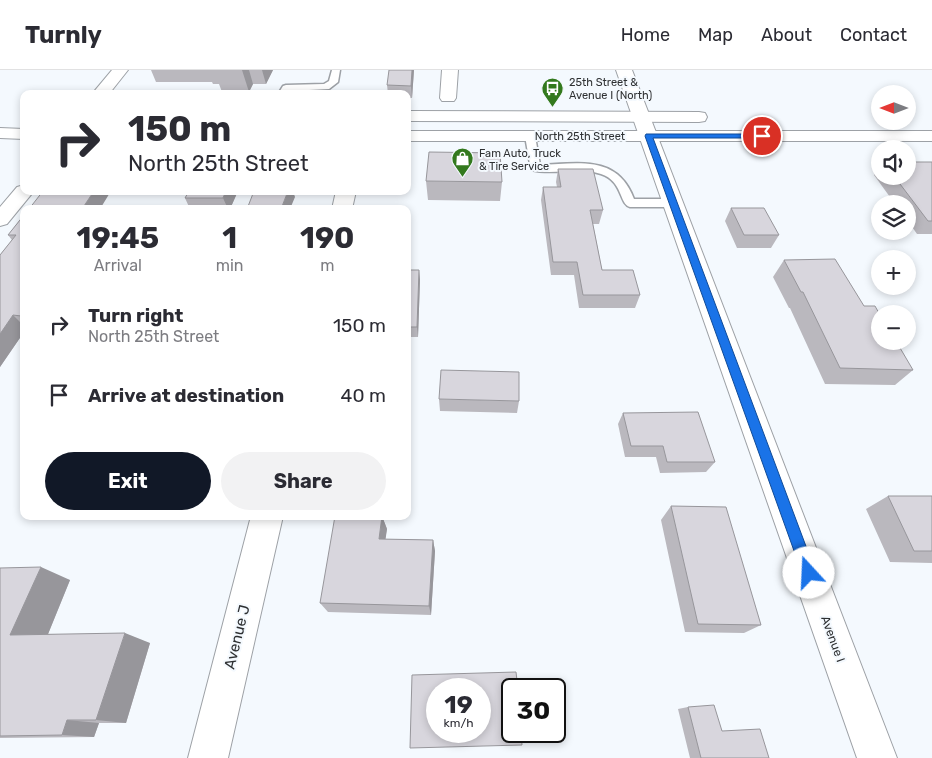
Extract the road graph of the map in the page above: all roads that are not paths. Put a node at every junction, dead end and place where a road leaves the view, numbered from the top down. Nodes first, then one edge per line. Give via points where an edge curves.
1 (120, 70) edge
2 (336, 70) edge
3 (450, 70) edge
4 (624, 70) edge
5 (103, 90) edge
6 (285, 90) edge
7 (448, 98) dead end
8 (411, 116) edge
9 (710, 117) dead end
10 (0, 126) edge
11 (20, 126) edge
12 (644, 126) junction
13 (0, 133) edge
14 (20, 134) edge
15 (411, 136) edge
16 (530, 136) junction
17 (932, 136) edge
18 (21, 195) edge
19 (673, 203) junction
20 (0, 220) edge
21 (266, 520) edge
22 (208, 758) edge
23 (877, 758) edge

1 - 5 street
2 - 6 lane via 333,82 326,87
3 - 7 street
4 - 12 street, Avenue I
8 - 12 street, North 25th Street
9 - 12 street, North 25th Street
10 - 11 street
12 - 16 street, North 25th Street
12 - 17 street, North 25th Street
12 - 19 street, Avenue I
13 - 14 street
15 - 16 street, North 25th Street
16 - 19 lane via 535,168 595,168 606,171 622,184 630,203
18 - 20 street
19 - 23 street, Avenue I
21 - 22 street, Avenue J

